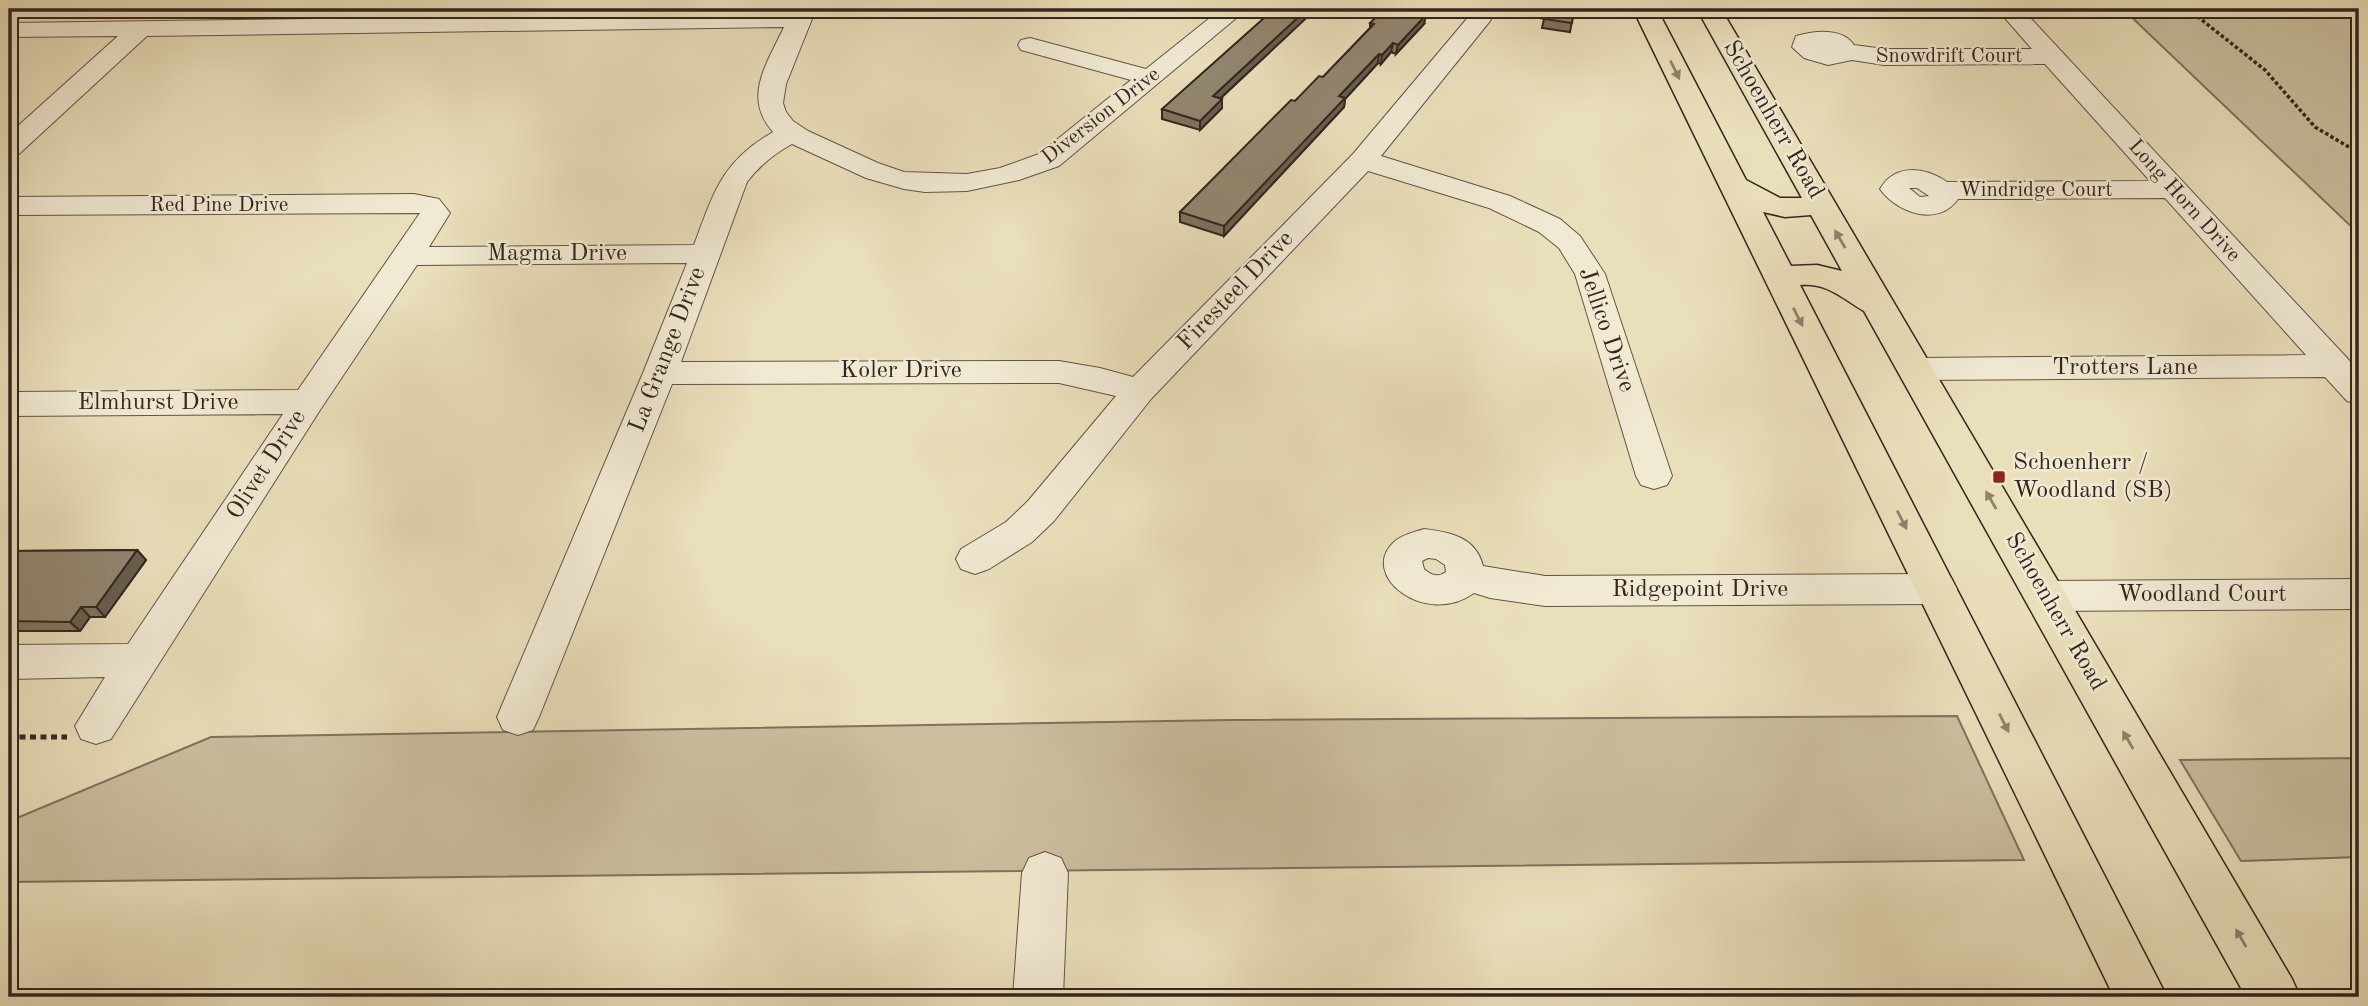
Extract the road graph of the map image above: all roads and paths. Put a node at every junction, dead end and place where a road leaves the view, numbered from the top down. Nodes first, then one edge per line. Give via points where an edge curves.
1 (18, 9) edge
2 (1235, 9) edge
3 (1484, 9) edge
4 (1645, 9) edge
5 (1709, 9) edge
6 (2009, 9) edge
7 (2188, 9) edge
8 (802, 14) edge
9 (582, 15) edge
10 (9, 16) edge
11 (9, 30) edge
12 (139, 30) junction
13 (1030, 45) dead end
14 (1845, 51) dead end
15 (2053, 56) junction
16 (1151, 78) junction
17 (791, 134) junction
18 (9, 148) edge
19 (2359, 153) edge
20 (1363, 160) junction
21 (1732, 184) junction
22 (2174, 189) junction
23 (1941, 191) dead end
24 (1820, 203) junction
25 (429, 205) joint
26 (9, 206) edge
27 (705, 254) junction
28 (409, 256) junction
29 (1779, 280) junction
30 (1879, 307) junction
31 (2335, 366) junction
32 (1914, 369) junction
33 (660, 373) junction
34 (1139, 391) junction
35 (2359, 393) edge
36 (308, 402) junction
37 (9, 404) edge
38 (1654, 476) dead end
39 (975, 559) dead end
40 (1466, 575) dead end
41 (1937, 589) junction
42 (2359, 594) edge
43 (2045, 596) junction
44 (139, 660) junction
45 (9, 662) edge
46 (518, 717) dead end
47 (96, 726) dead end
48 (1045, 873) dead end
49 (1038, 997) edge
50 (2141, 997) edge
51 (2274, 997) edge

1 - 10 street
2 - 16 street, Diversion Drive
3 - 20 street, Firesteel Drive
4 -> 21 main road
5 - 24 main road, Schoenherr Road
6 - 15 street, Long Horn Drive
7 - 19 path via 2265,70 2315,127
8 - 9 street
8 - 17 street via 769,101 774,117
9 - 12 street
11 - 12 street
12 - 18 street
13 - 16 street
14 - 15 street, Snowdrift Court via 1884,57
15 - 22 street, Long Horn Drive
16 - 17 street, Diversion Drive via 1049,160 1021,173 971,183 941,185 882,174
17 - 27 street, La Grange Drive via 760,152 738,173
20 - 34 street, Firesteel Drive
20 - 38 street, Jellico Drive via 1535,217 1564,236 1590,274
21 - 24 main road via 1772,206 1800,209
21 - 29 main road
22 - 23 street, Windridge Court
22 - 31 street, Long Horn Drive
30 -> 24 main road, Schoenherr Road
25 - 26 street, Red Pine Drive
25 - 28 street, Olivet Drive via 435,213
27 - 28 street, Magma Drive
27 - 33 street, La Grange Drive
28 - 36 street, Olivet Drive
29 - 30 main road via 1801,274 1830,277
29 -> 41 main road
30 - 32 main road, Schoenherr Road
31 - 32 street, Trotters Lane
31 - 35 street, Long Horn Drive
43 -> 32 main road, Schoenherr Road
33 - 34 street, Koler Drive via 1059,372
33 - 46 street, La Grange Drive
34 - 39 street, Firesteel Drive via 1041,511
36 - 37 street, Elmhurst Drive
36 - 44 street, Olivet Drive
40 - 41 street, Ridgepoint Drive via 1545,591
41 -> 50 main road
42 - 43 street, Woodland Court
51 -> 43 main road, Schoenherr Road
44 - 45 street
44 - 47 street, Olivet Drive
48 - 49 street

